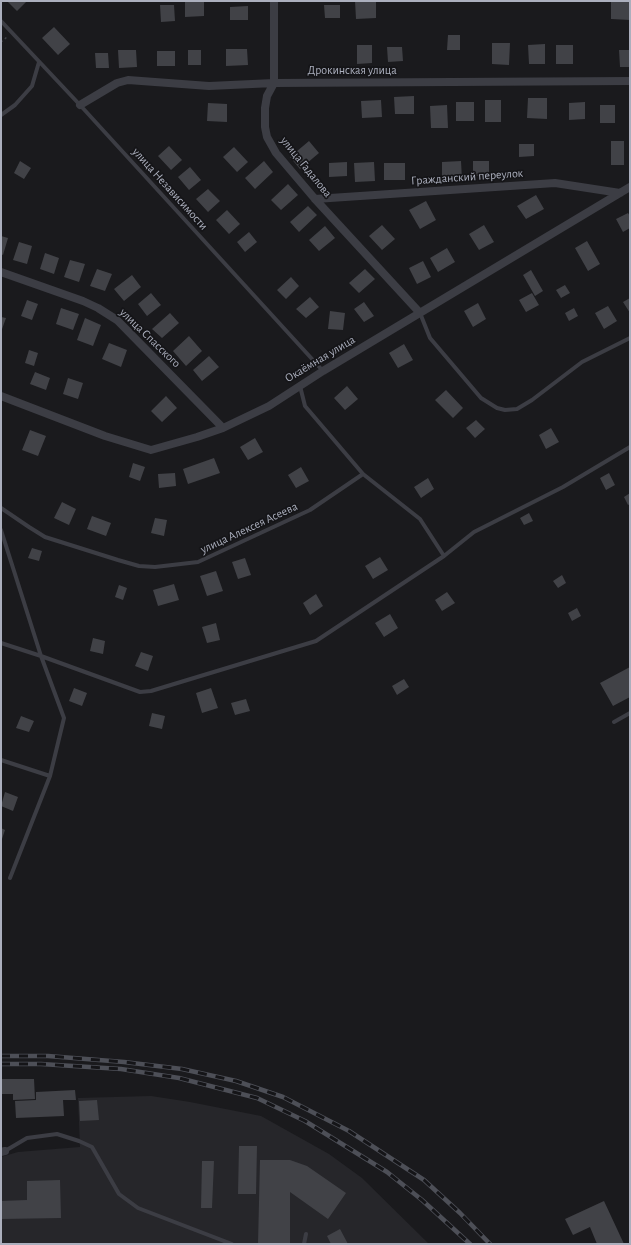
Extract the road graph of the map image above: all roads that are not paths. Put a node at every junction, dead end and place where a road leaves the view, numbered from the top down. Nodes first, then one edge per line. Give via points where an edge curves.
1 (274, 1) edge
2 (1, 21) edge
3 (39, 62) junction
4 (630, 81) edge
5 (274, 83) junction
6 (80, 105) junction
7 (1, 115) edge
8 (630, 187) edge
9 (620, 193) junction
10 (315, 198) junction
11 (1, 272) edge
12 (420, 313) junction
13 (630, 338) edge
14 (323, 371) junction
15 (300, 385) junction
16 (1, 396) edge
17 (223, 428) junction
18 (630, 447) edge
19 (363, 474) junction
20 (1, 508) edge
21 (1, 530) edge
22 (444, 556) junction
23 (1, 643) edge
24 (41, 656) junction
25 (630, 713) edge
26 (614, 722) dead end
27 (1, 760) edge
28 (50, 776) junction
29 (10, 878) dead end
30 (3, 1152) edge
31 (306, 1234) dead end
32 (232, 1244) edge
33 (304, 1244) edge

1 - 5 street, улица Гадалова
2 - 3 lane, улица Независимости
3 - 6 lane, улица Независимости
3 - 7 lane via 32,86 16,105
4 - 5 street, Дрокинская улица
5 - 6 street, Дрокинская улица via 209,86 128,80 117,83
5 - 10 street, улица Гадалова via 267,96 265,108 267,137 276,152
6 - 14 lane, улица Независимости
8 - 9 street, Окаёмная улица
9 - 10 street, Гражданский переулок via 555,183
9 - 12 street, Окаёмная улица
10 - 12 street, улица Гадалова
11 - 17 street, улица Спасского via 83,301 117,320
12 - 13 lane via 430,338 481,398 505,410 517,409 582,362
12 - 14 street, Окаёмная улица
14 - 15 street, Окаёмная улица
15 - 17 street, Окаёмная улица via 269,406
15 - 19 lane via 305,406
16 - 17 street, Окаёмная улица via 105,436 151,450
18 - 22 lane via 563,487 474,532
19 - 20 lane, улица Алексея Асеева via 310,510 198,562 155,567 139,566 46,537
19 - 22 lane via 420,519
21 - 24 lane
22 - 24 lane via 316,641 151,691 140,692
23 - 24 lane
24 - 28 lane via 64,718
25 - 26 lane
27 - 28 lane
28 - 29 lane
30 - 32 lane via 27,1138 57,1134 80,1141 92,1147 120,1194 138,1208
31 - 33 lane

